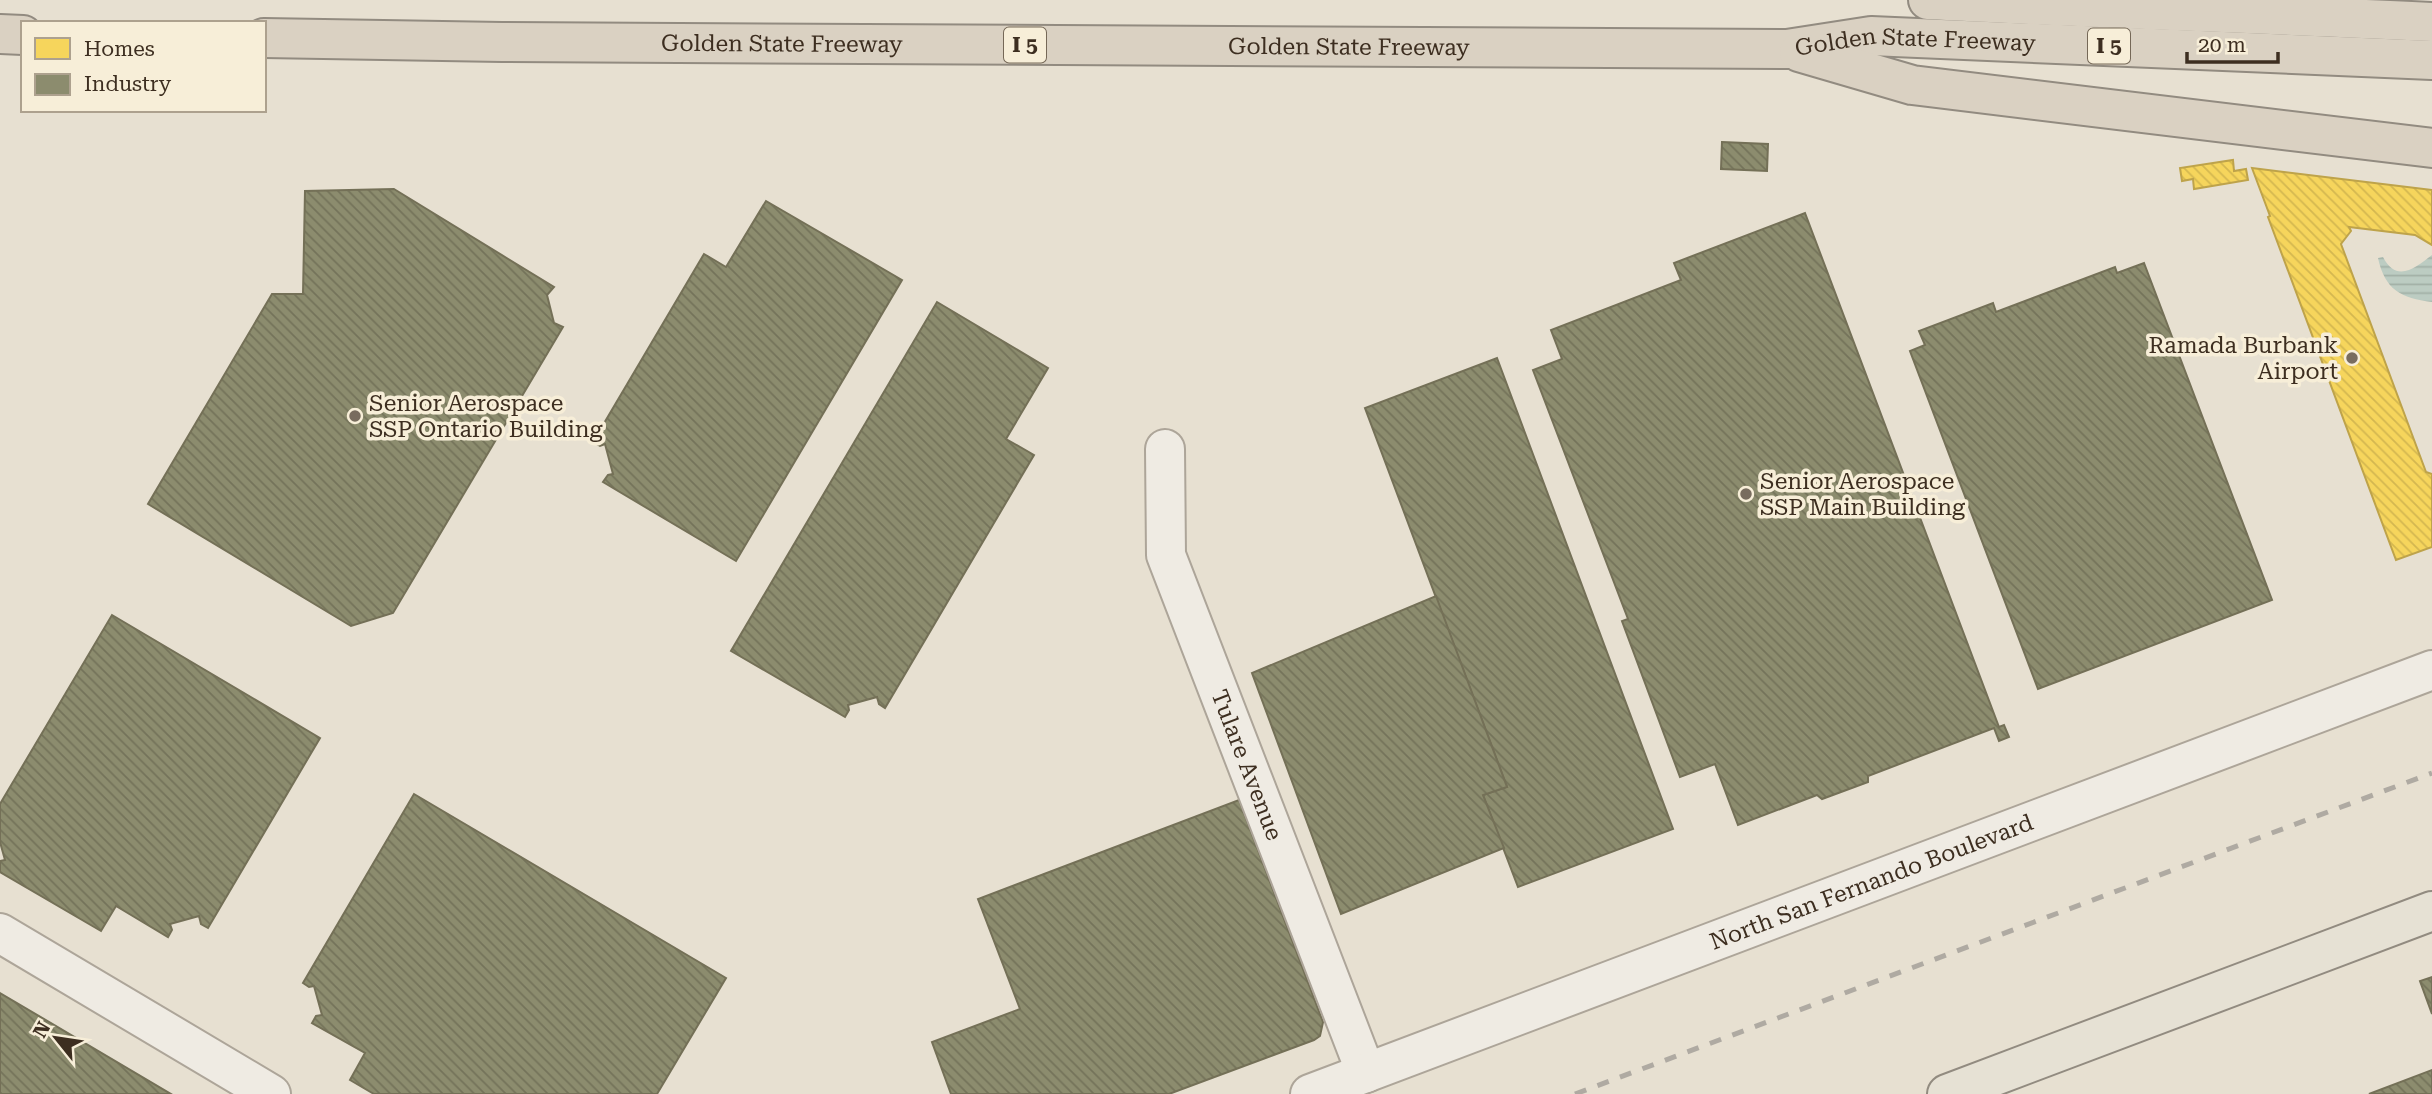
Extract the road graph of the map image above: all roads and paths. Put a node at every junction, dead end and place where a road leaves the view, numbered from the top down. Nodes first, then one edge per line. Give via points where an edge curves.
1 (1928, 0) edge
2 (2432, 22) edge
3 (0, 34) edge
4 (21, 35) edge
5 (266, 38) edge
6 (1787, 49) junction
7 (2432, 60) edge
8 (2432, 148) edge
9 (1165, 449) dead end
10 (2432, 670) edge
11 (2432, 911) edge
12 (0, 933) edge
13 (1366, 1073) junction
14 (271, 1094) edge
15 (1310, 1094) edge
16 (1947, 1094) edge

1 - 2 highway
3 - 4 highway
5 - 6 highway, Golden State Freeway / I 5
6 - 7 highway, Golden State Freeway / I 5 via 1871,36
6 - 8 highway via 1912,85
9 - 13 street, Tulare Avenue via 1166,555
10 - 13 street, North San Fernando Boulevard
11 - 16 main road
12 - 14 street
13 - 15 street, North San Fernando Boulevard

